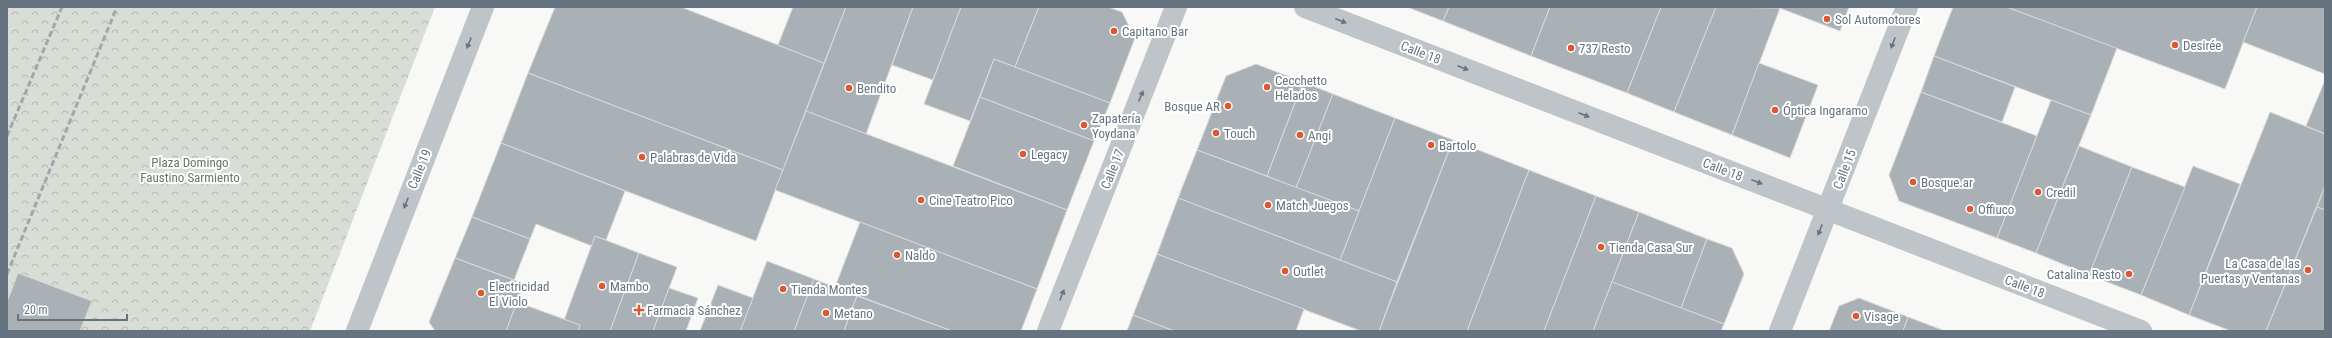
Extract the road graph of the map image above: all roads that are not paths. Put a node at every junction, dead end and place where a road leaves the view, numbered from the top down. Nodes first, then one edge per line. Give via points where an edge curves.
1 (483, 7) edge
2 (1176, 7) edge
3 (1305, 7) edge
4 (1907, 7) edge
5 (1828, 210) junction
6 (357, 331) edge
7 (1048, 331) edge
8 (1780, 331) edge
9 (2141, 331) edge

1 -> 6 street, Calle 19
7 -> 2 street, Calle 17
3 -> 5 street, Calle 18
4 -> 5 street, Calle 15
5 -> 8 street, Calle 15
5 - 9 street, Calle 18

